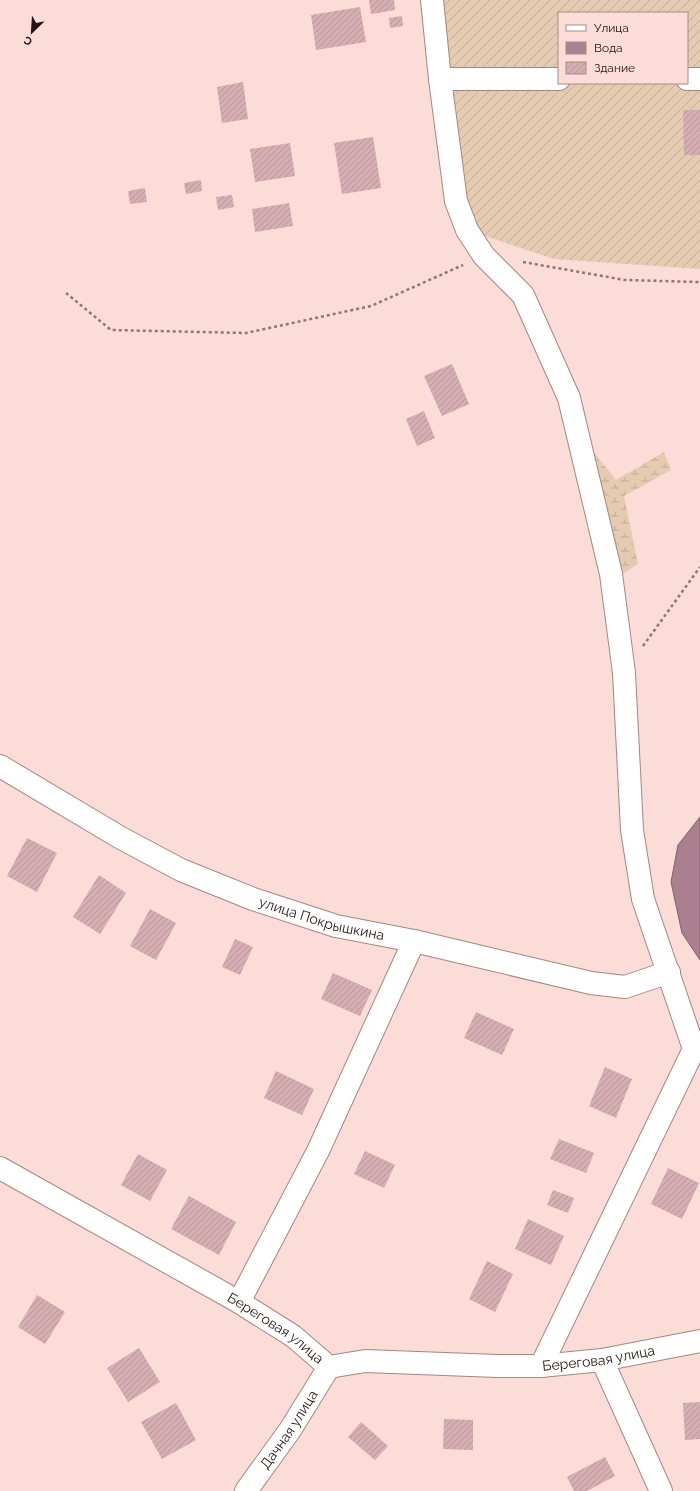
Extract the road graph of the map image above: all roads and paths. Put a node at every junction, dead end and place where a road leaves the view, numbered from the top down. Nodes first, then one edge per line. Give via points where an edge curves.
1 (432, 0) edge
2 (440, 78) junction
3 (558, 79) edge
4 (688, 79) edge
5 (700, 80) edge
6 (484, 256) junction
7 (700, 282) edge
8 (66, 293) dead end
9 (700, 567) edge
10 (624, 673) junction
11 (0, 766) edge
12 (414, 941) junction
13 (669, 972) junction
14 (697, 1054) edge
15 (0, 1168) edge
16 (239, 1302) junction
17 (700, 1341) edge
18 (602, 1360) junction
19 (329, 1366) junction
20 (542, 1366) junction
21 (246, 1491) edge
22 (661, 1491) edge

1 - 2 street
2 - 3 street
2 - 6 street via 456,201 467,230
4 - 5 street
6 - 7 path via 625,280
6 - 8 path via 371,306 246,333 111,330
6 - 10 street via 523,295 569,398 611,574
9 - 10 path
10 - 13 street via 632,830 643,899
11 - 12 street, улица Покрышкина via 121,838 181,870 252,899 336,926
12 - 13 street, улица Покрышкина via 591,983 624,987
12 - 16 street via 318,1151
13 - 14 street
14 - 20 street
15 - 16 street, Береговая улица
16 - 19 street, Береговая улица via 293,1336
17 - 18 street, Береговая улица
18 - 20 street, Береговая улица
18 - 22 street
19 - 20 street, Береговая улица via 364,1362
19 - 21 street, Дачная улица via 290,1430

